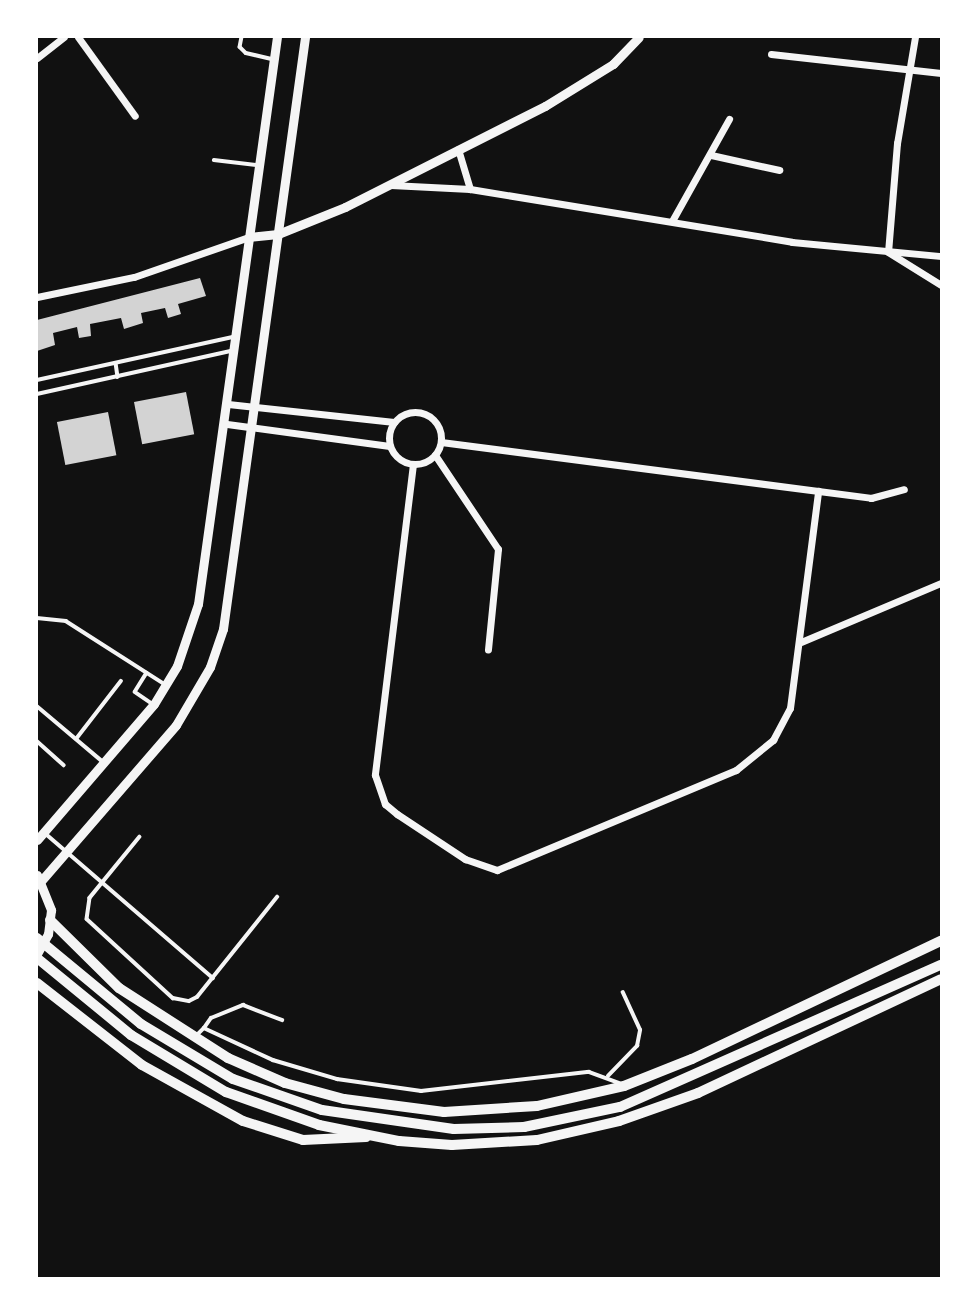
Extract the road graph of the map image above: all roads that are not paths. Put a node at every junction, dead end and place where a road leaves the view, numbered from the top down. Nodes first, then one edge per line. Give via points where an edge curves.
1 (49, 37) edge
2 (64, 37) edge
3 (78, 37) edge
4 (242, 37) edge
5 (277, 37) edge
6 (305, 37) edge
7 (639, 37) edge
8 (915, 37) edge
9 (54, 44) junction
10 (771, 54) dead end
11 (37, 58) edge
12 (274, 59) junction
13 (911, 69) junction
14 (941, 73) edge
15 (135, 116) dead end
16 (729, 120) dead end
17 (458, 149) junction
18 (712, 155) junction
19 (214, 160) dead end
20 (259, 166) junction
21 (779, 170) dead end
22 (388, 185) junction
23 (470, 188) junction
24 (673, 221) junction
25 (278, 234) junction
26 (249, 237) junction
27 (888, 252) junction
28 (941, 256) edge
29 (941, 285) edge
30 (37, 297) edge
31 (238, 336) junction
32 (236, 349) junction
33 (116, 363) junction
34 (118, 377) junction
35 (37, 380) edge
36 (37, 394) edge
37 (229, 404) junction
38 (256, 407) junction
39 (394, 422) junction
40 (227, 424) junction
41 (253, 427) junction
42 (441, 442) junction
43 (390, 446) junction
44 (435, 455) junction
45 (413, 464) junction
46 (904, 489) dead end
47 (818, 491) junction
48 (941, 583) edge
49 (37, 618) edge
50 (801, 642) junction
51 (488, 650) dead end
52 (147, 673) junction
53 (121, 681) dead end
54 (167, 685) junction
55 (154, 704) junction
56 (37, 706) edge
57 (76, 739) junction
58 (37, 741) edge
59 (102, 762) junction
60 (64, 765) dead end
61 (40, 836) edge
62 (140, 837) dead end
63 (65, 851) junction
64 (39, 878) edge
65 (101, 884) junction
66 (277, 897) dead end
67 (50, 920) junction
68 (941, 941) edge
69 (38, 949) edge
70 (941, 965) edge
71 (213, 978) junction
72 (941, 979) edge
73 (37, 983) edge
74 (623, 993) dead end
75 (282, 1020) dead end
76 (204, 1028) junction
77 (194, 1038) junction
78 (608, 1076) junction
79 (624, 1086) junction
80 (320, 1093) junction
81 (322, 1110) junction
82 (319, 1125) junction
83 (371, 1135) junction
84 (303, 1140) junction

1 - 9 street
2 - 9 street
3 - 15 street
4 - 12 lane via 240,47 246,53
5 - 12 street
6 - 25 street
7 - 17 street via 582,86
8 - 13 street
9 - 11 street
10 - 13 street
12 - 20 street
13 - 14 street
13 - 27 street via 897,143
16 - 18 street
17 - 22 street
17 - 23 street
18 - 21 street
18 - 24 street
19 - 20 lane
20 - 26 street
22 - 23 street
22 - 25 street
23 - 24 street
24 - 27 street via 792,242
25 - 26 street
25 - 38 street
26 - 30 street via 134,277
26 - 31 street
27 - 28 street
27 - 29 street
31 - 32 street
31 - 33 lane
32 - 34 lane
32 - 37 street
33 - 34 lane
33 - 35 lane
34 - 36 lane
37 - 38 street
37 - 40 street
38 - 39 street
38 - 41 street
39 - 42 street via 420,412 436,423
39 - 43 street
40 - 41 street
40 - 54 street via 198,604
41 - 43 street
41 - 63 street via 233,578 210,667 176,724
42 - 44 street
42 - 47 street
43 - 45 street via 398,459
44 - 45 street
44 - 51 street via 498,549
45 - 50 street via 375,775 385,804 479,866 513,866 753,759 773,740 786,718
46 - 47 street via 871,498
47 - 50 street
48 - 50 street
49 - 52 lane via 66,621
52 - 54 lane
52 - 55 lane via 135,691
53 - 57 lane
54 - 55 street
55 - 59 street
56 - 57 lane
57 - 59 lane
58 - 60 lane
59 - 61 street
61 - 63 lane
62 - 65 lane
63 - 64 street
63 - 65 lane
64 - 67 street
65 - 71 lane
65 - 71 lane via 90,898 87,919 173,998 189,1001
66 - 71 lane
67 - 69 street
67 - 77 main road via 111,981
68 - 79 main road via 692,1059
69 - 81 main road via 170,1044 233,1079
69 - 82 main road via 103,1014 173,1063 260,1106
70 - 81 main road via 656,1094 586,1116 524,1127 454,1129
72 - 83 main road via 698,1093 592,1129 482,1144 426,1144
73 - 84 main road via 110,1042 177,1087 243,1121
74 - 78 lane via 640,1030 636,1046
75 - 76 lane via 243,1006 211,1018
76 - 77 lane
76 - 78 lane via 273,1059 337,1079 421,1091 589,1072
77 - 80 main road via 254,1070
78 - 79 lane
79 - 80 main road via 564,1102 477,1112 384,1107
80 - 81 main road
81 - 82 main road
82 - 83 main road
82 - 84 main road via 313,1136
83 - 84 main road via 347,1141

